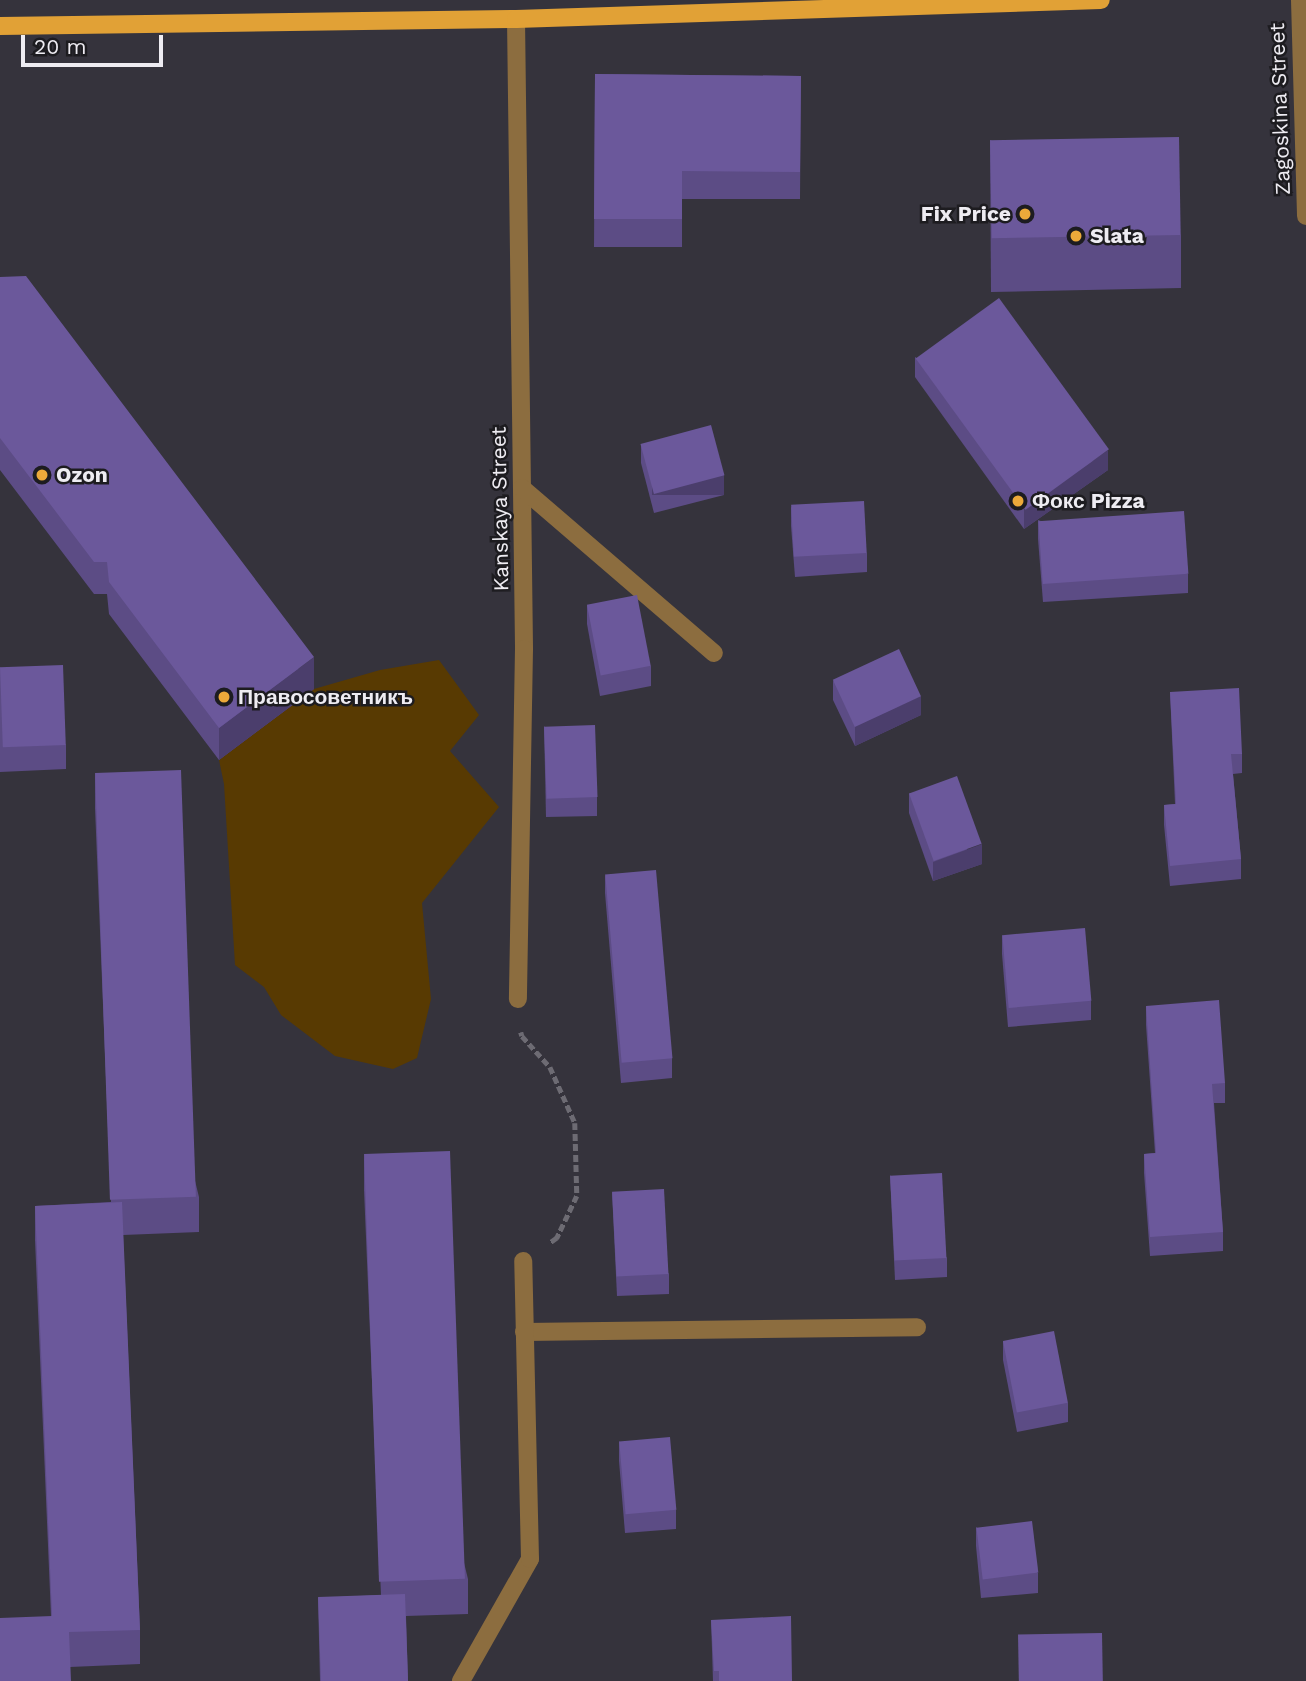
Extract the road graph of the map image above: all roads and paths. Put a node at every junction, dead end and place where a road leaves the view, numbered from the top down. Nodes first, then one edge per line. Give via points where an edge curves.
1 (1101, 0) edge
2 (1300, 0) edge
3 (516, 19) junction
4 (0, 26) edge
5 (1306, 216) edge
6 (522, 488) junction
7 (714, 653) dead end
8 (518, 999) joint
9 (523, 1261) joint
10 (917, 1327) dead end
11 (524, 1332) junction
12 (461, 1681) edge

1 - 3 main road
2 - 5 street, Zagoskina Street
3 - 4 main road
3 - 6 street, Kanskaya Street
6 - 7 street
6 - 8 street, Kanskaya Street
8 - 9 path via 522,1036 550,1067 575,1123 577,1196 557,1238
9 - 11 street
10 - 11 street
11 - 12 street via 530,1559

